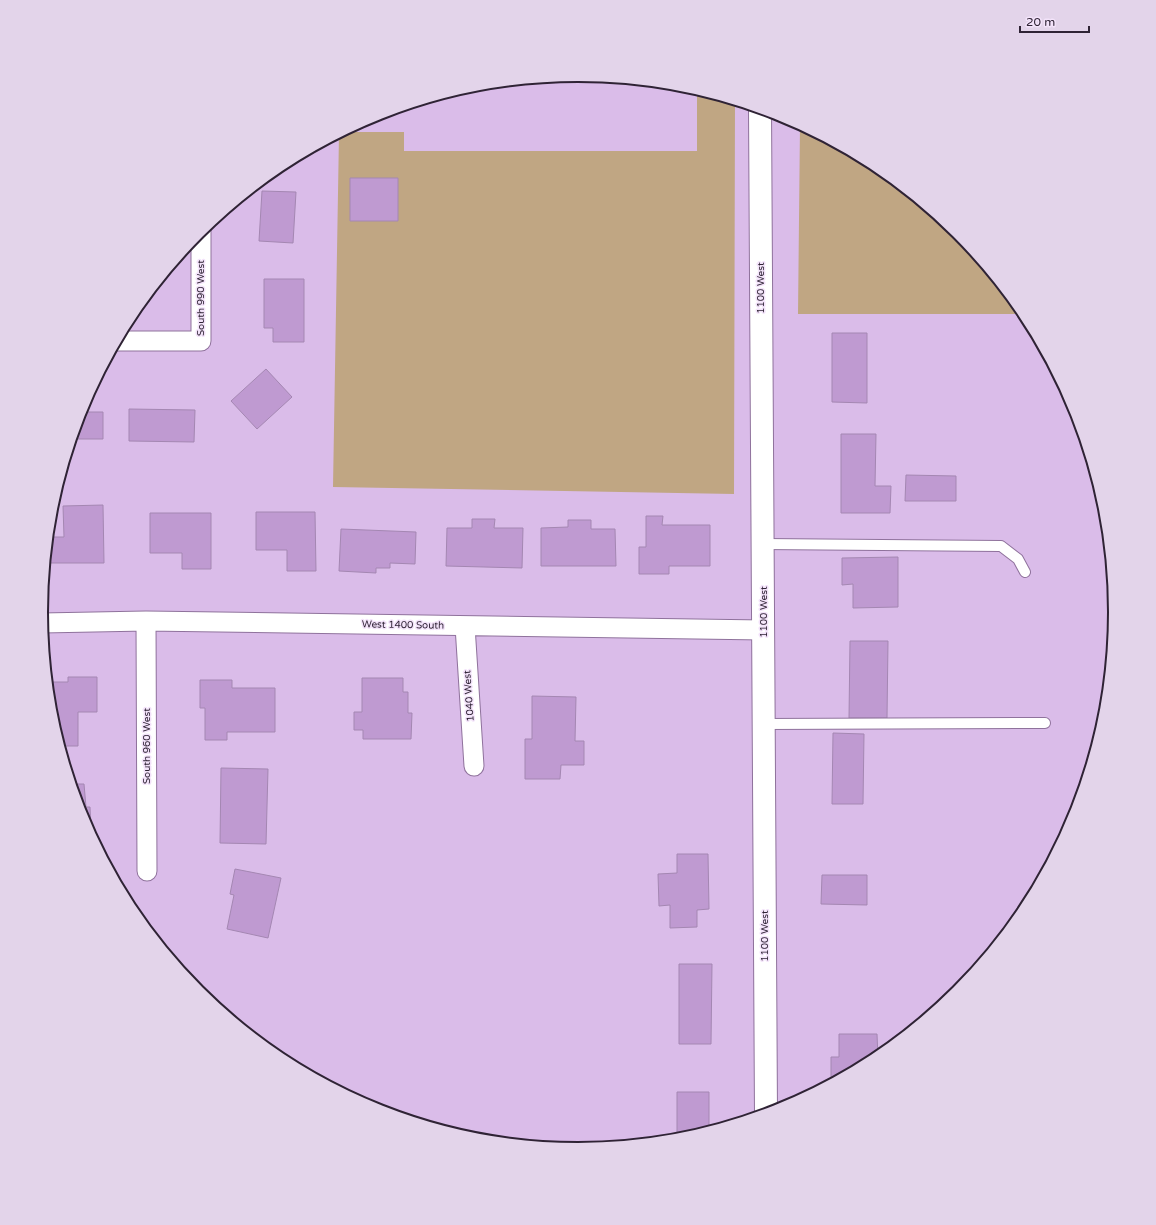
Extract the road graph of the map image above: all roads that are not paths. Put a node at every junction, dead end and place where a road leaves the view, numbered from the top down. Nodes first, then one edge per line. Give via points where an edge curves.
1 (760, 115) edge
2 (201, 240) edge
3 (122, 342) edge
4 (763, 544) junction
5 (1025, 572) dead end
6 (146, 622) junction
7 (48, 623) edge
8 (465, 626) junction
9 (764, 630) junction
10 (1045, 723) dead end
11 (764, 724) junction
12 (474, 766) dead end
13 (147, 871) dead end
14 (766, 1107) edge

1 - 4 street, 1100 West
2 - 3 street, South 990 West via 201,341
4 - 5 lane via 1002,546 1018,559
4 - 9 street, 1100 West
6 - 7 street, West 1400 South
6 - 8 street, West 1400 South
6 - 13 street, South 960 West
8 - 9 street, West 1400 South
8 - 12 street, 1040 West
9 - 11 street, 1100 West
10 - 11 lane
11 - 14 street, 1100 West

